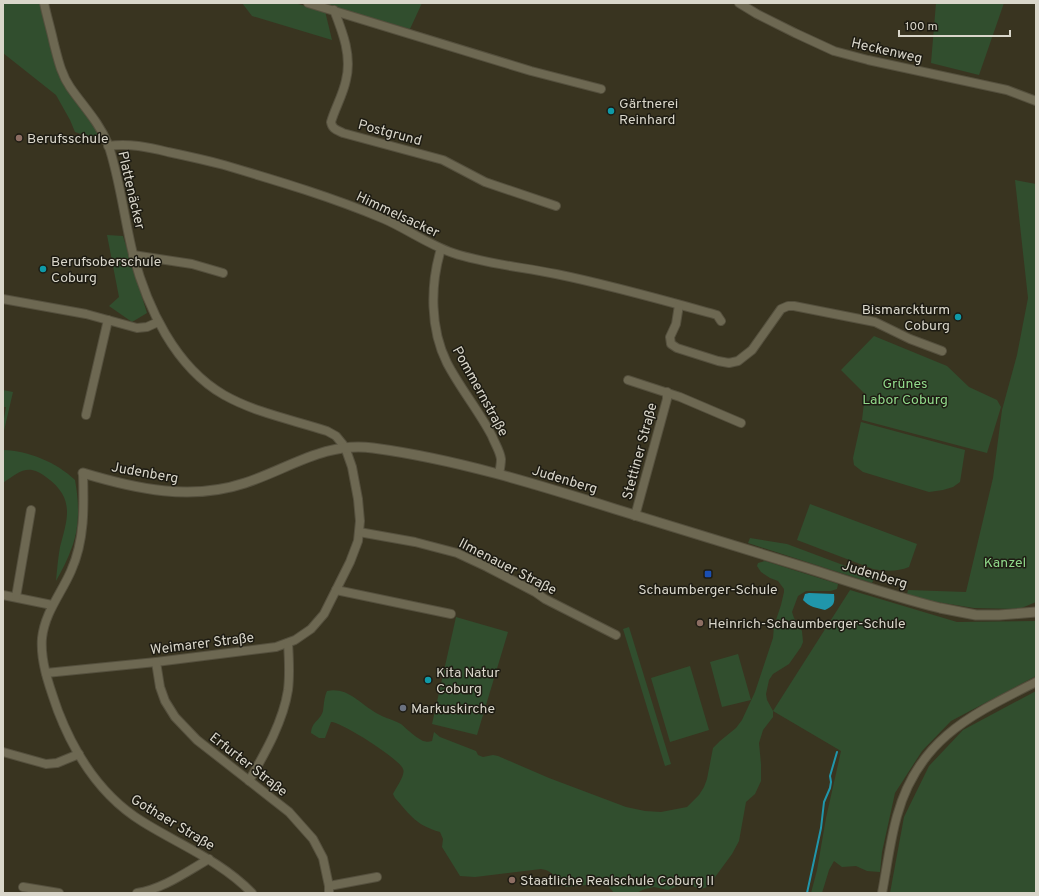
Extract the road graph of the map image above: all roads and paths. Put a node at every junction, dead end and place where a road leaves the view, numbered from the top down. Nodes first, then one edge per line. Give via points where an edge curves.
1 (44, 3) edge
2 (308, 3) edge
3 (740, 3) edge
4 (334, 10) junction
5 (602, 88) dead end
6 (1036, 101) edge
7 (108, 146) junction
8 (556, 206) dead end
9 (441, 249) junction
10 (133, 255) junction
11 (224, 273) dead end
12 (3, 299) edge
13 (679, 304) junction
14 (108, 320) junction
15 (721, 321) dead end
16 (158, 322) junction
17 (942, 351) dead end
18 (628, 380) dead end
19 (667, 392) junction
20 (86, 415) dead end
21 (741, 423) dead end
22 (345, 447) junction
23 (83, 473) joint
24 (499, 474) junction
25 (31, 510) dead end
26 (635, 516) junction
27 (359, 532) junction
28 (336, 590) junction
29 (3, 595) edge
30 (16, 597) junction
31 (52, 605) junction
32 (1036, 612) edge
33 (451, 614) dead end
34 (616, 635) dead end
35 (288, 643) junction
36 (156, 662) junction
37 (46, 673) junction
38 (1036, 682) edge
39 (3, 752) edge
40 (79, 754) junction
41 (249, 781) junction
42 (210, 859) junction
43 (377, 877) dead end
44 (23, 887) dead end
45 (329, 890) edge
46 (59, 893) edge
47 (136, 893) edge
48 (252, 893) edge
49 (882, 893) edge

1 - 7 street, Plattenäcker via 62,74 97,122
2 - 4 street
3 - 6 street, Heckenweg via 795,33 840,52 1007,90
4 - 5 street via 531,71
4 - 8 street, Postgrund via 344,35 348,56 346,81 331,122 335,130 446,161 485,182
7 - 9 street, Himmelsacker via 143,146 199,158 300,187 385,220
7 - 10 street, Plattenäcker
9 - 13 street, Himmelsacker via 471,258 556,274
9 - 24 street, Pommernstraße via 434,298 438,336 448,364 498,450 501,459
10 - 11 street via 192,264
10 - 16 street, Plattenäcker
12 - 14 street
13 - 15 street, Himmelsacker via 717,315
13 - 17 street via 676,324 670,337 671,344 718,362 734,362 748,355 781,309 788,306 875,322
14 - 16 street via 142,328
14 - 20 street
16 - 22 street, Plattenäcker via 189,366 215,389 252,407 327,431 336,436
18 - 19 street, Stettiner Straße
19 - 21 street, Stettiner Straße
19 - 26 street, Stettiner Straße
22 - 23 street, Judenberg via 319,453 243,484 188,493 140,488
22 - 24 street, Judenberg via 371,447
22 - 27 street, Weimarer Straße via 358,499
23 - 31 street, Gothaer Straße via 84,519 78,549 71,571
24 - 26 street, Judenberg
25 - 30 street
26 - 32 street, Judenberg via 940,608 976,615
27 - 28 street, Weimarer Straße via 350,562
27 - 34 street, Ilmenauer Straße via 457,553
28 - 33 street
28 - 35 street, Weimarer Straße via 324,614 311,629
29 - 30 street
30 - 31 street
31 - 37 street, Gothaer Straße via 42,639
35 - 36 street, Weimarer Straße
35 - 41 street via 290,674 282,713
36 - 37 street, Weimarer Straße
36 - 41 street, Erfurter Straße via 160,687 175,716 197,740
37 - 40 street, Gothaer Straße via 64,724
38 - 49 street via 952,730 926,756 910,780 897,814
39 - 40 street via 46,764 57,763
40 - 42 street, Gothaer Straße via 102,787 128,812
41 - 45 street, Erfurter Straße via 288,812 313,839 323,858
42 - 47 street via 166,884
42 - 48 street, Gothaer Straße
43 - 45 street, Erfurter Straße
44 - 46 street

